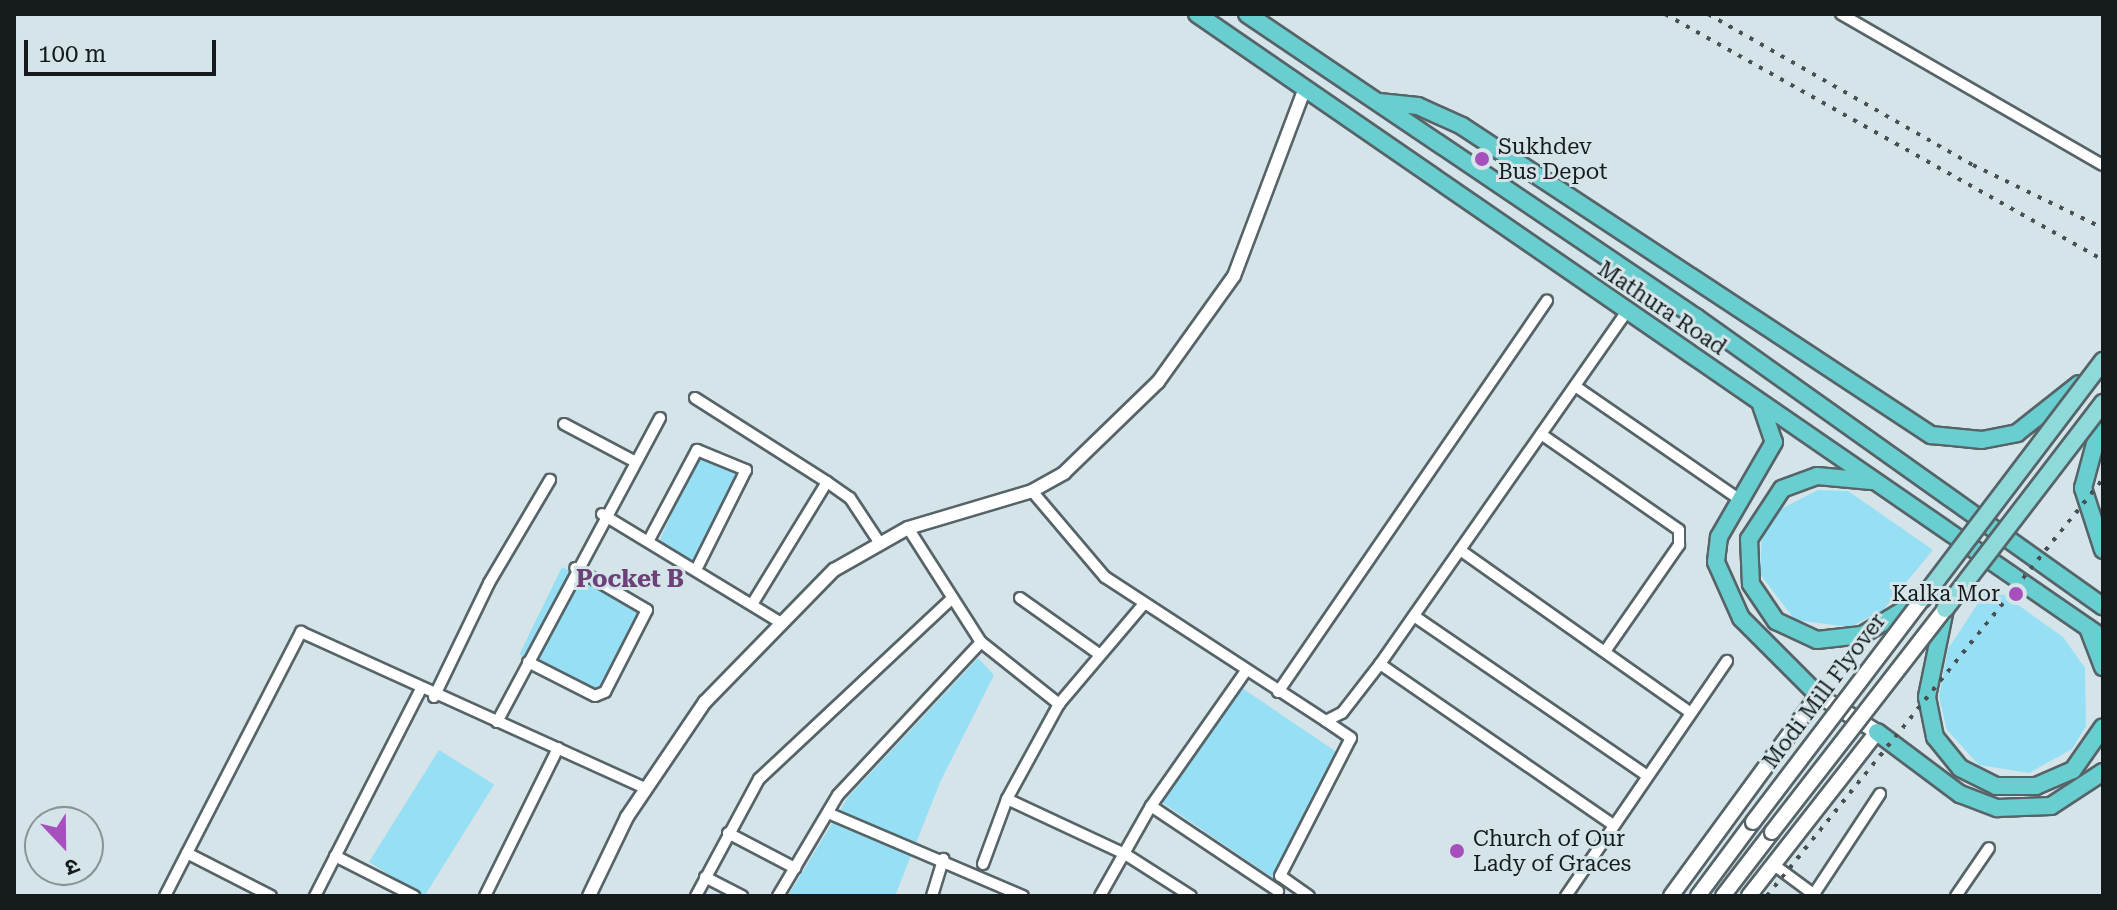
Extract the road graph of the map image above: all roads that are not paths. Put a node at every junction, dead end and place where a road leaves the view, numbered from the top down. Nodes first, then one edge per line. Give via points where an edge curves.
1 (1197, 14) edge
2 (1247, 14) edge
3 (1841, 14) edge
4 (1305, 88) junction
5 (1373, 101) junction
6 (2103, 165) edge
7 (1547, 300) dead end
8 (1627, 311) junction
9 (2103, 360) edge
10 (1575, 386) junction
11 (695, 398) dead end
12 (1757, 400) junction
13 (2103, 403) edge
14 (2103, 414) edge
15 (660, 418) dead end
16 (564, 424) dead end
17 (1541, 434) junction
18 (634, 461) junction
19 (550, 480) dead end
20 (827, 482) junction
21 (1876, 482) junction
22 (1032, 491) junction
23 (1739, 499) junction
24 (602, 514) junction
25 (908, 528) junction
26 (650, 538) junction
27 (879, 542) junction
28 (1460, 550) junction
29 (2103, 550) edge
30 (698, 566) junction
31 (575, 568) junction
32 (1020, 598) dead end
33 (1923, 598) junction
34 (754, 601) junction
35 (949, 601) junction
36 (1143, 605) junction
37 (2103, 606) edge
38 (1945, 609) junction
39 (1414, 616) junction
40 (778, 621) junction
41 (2087, 627) junction
42 (2103, 638) edge
43 (981, 642) junction
44 (1606, 650) junction
45 (1099, 654) junction
46 (1727, 661) dead end
47 (528, 662) junction
48 (1380, 664) junction
49 (2102, 664) edge
50 (1246, 671) junction
51 (420, 691) junction
52 (1278, 692) junction
53 (1818, 695) junction
54 (434, 697) junction
55 (1059, 704) junction
56 (1690, 712) junction
57 (1326, 721) junction
58 (497, 722) junction
59 (2103, 727) edge
60 (1877, 732) junction
61 (558, 748) junction
62 (2103, 772) edge
63 (1646, 775) junction
64 (645, 788) junction
65 (1880, 794) dead end
66 (1007, 799) junction
67 (1151, 806) junction
68 (828, 813) junction
69 (1612, 824) junction
70 (728, 833) junction
71 (1989, 848) dead end
72 (187, 853) junction
73 (1125, 854) junction
74 (335, 856) junction
75 (943, 859) junction
76 (983, 864) dead end
77 (1774, 865) junction
78 (795, 868) junction
79 (705, 877) junction
80 (1278, 891) dead end
81 (1815, 895) edge
82 (165, 896) edge
83 (271, 896) edge
84 (315, 896) edge
85 (414, 896) edge
86 (485, 896) edge
87 (589, 896) edge
88 (696, 896) edge
89 (742, 896) edge
90 (778, 896) edge
91 (932, 896) edge
92 (1023, 896) edge
93 (1100, 896) edge
94 (1191, 896) edge
95 (1309, 896) edge
96 (1566, 896) edge
97 (1671, 896) edge
98 (1698, 896) edge
99 (1723, 896) edge
100 (1749, 896) edge
101 (1956, 896) edge

1 - 4 highway, Mathura Road
2 - 5 highway, Mathura Road
3 - 6 street
4 - 8 highway, Mathura Road
4 - 22 street via 1261,218 1202,330 1088,457
5 - 9 highway, bridge via 1418,106 1462,126 1931,435 1982,440 2017,433
5 - 37 highway, Mathura Road via 1697,318
7 - 52 street
8 - 10 street
8 - 12 highway, Mathura Road
9 - 33 main road, Modi Mill Flyover, bridge
10 - 17 street
10 - 23 street
11 - 20 street
12 - 21 highway, Mathura Road
12 - 23 highway via 1774,442
13 - 38 main road, Modi Mill Flyover, bridge
14 - 29 highway via 2083,488
15 - 18 street
16 - 18 street
17 - 28 street
17 - 44 street via 1679,530 1679,545
18 - 24 street
19 - 54 street via 489,583
20 - 27 street via 850,498
20 - 34 street
21 - 33 highway via 1817,476 1782,489 1754,524 1747,569 1765,610 1802,637 1833,641 1862,635
21 - 41 highway, Mathura Road
22 - 25 street
22 - 36 street via 1073,548
23 - 53 highway via 1719,537 1723,588 1741,618
24 - 26 street
24 - 31 street
25 - 27 street
25 - 35 street
26 - 30 street
26 - 30 street via 697,450 746,470
27 - 40 street via 834,570
28 - 39 street
28 - 44 street
30 - 34 street
31 - 47 street
31 - 47 street via 647,610 605,692 595,696
32 - 45 street
33 - 98 main road, Modi Mill Flyover, bridge via 1840,699
34 - 40 street
35 - 43 street
35 - 70 street via 787,748
36 - 45 street
36 - 50 street
38 - 59 highway via 1927,697 1935,737 1960,768 1996,786 2036,786 2073,770
38 - 99 main road, Modi Mill Flyover, bridge
39 - 48 street
39 - 63 street
40 - 64 street via 705,702
41 - 42 highway, Mathura Road
41 - 49 highway
43 - 55 street
43 - 68 street
44 - 56 street
45 - 55 street
46 - 56 street
47 - 58 street
48 - 57 street via 1342,713
48 - 69 street
50 - 52 street
50 - 67 street
51 - 54 street
51 - 72 street via 299,632
51 - 74 street
52 - 57 street
53 - 60 main road
53 - 97 main road
54 - 58 street
55 - 66 street
56 - 63 street
57 - 95 street via 1351,738 1280,876
58 - 61 street
60 - 62 highway via 1960,794 1997,808 2051,806
60 - 77 main road
61 - 64 street
61 - 86 street
63 - 69 street
64 - 87 street
65 - 81 street
66 - 73 street
66 - 76 street
67 - 73 street
67 - 80 street
68 - 75 street
68 - 78 street
69 - 96 street
70 - 78 street
70 - 79 street
71 - 101 street
72 - 82 street
72 - 83 street
73 - 93 street
73 - 94 street
74 - 84 street
74 - 85 street
75 - 91 street
75 - 92 street
77 - 81 street
77 - 100 main road
78 - 90 street
79 - 88 street
79 - 89 street

